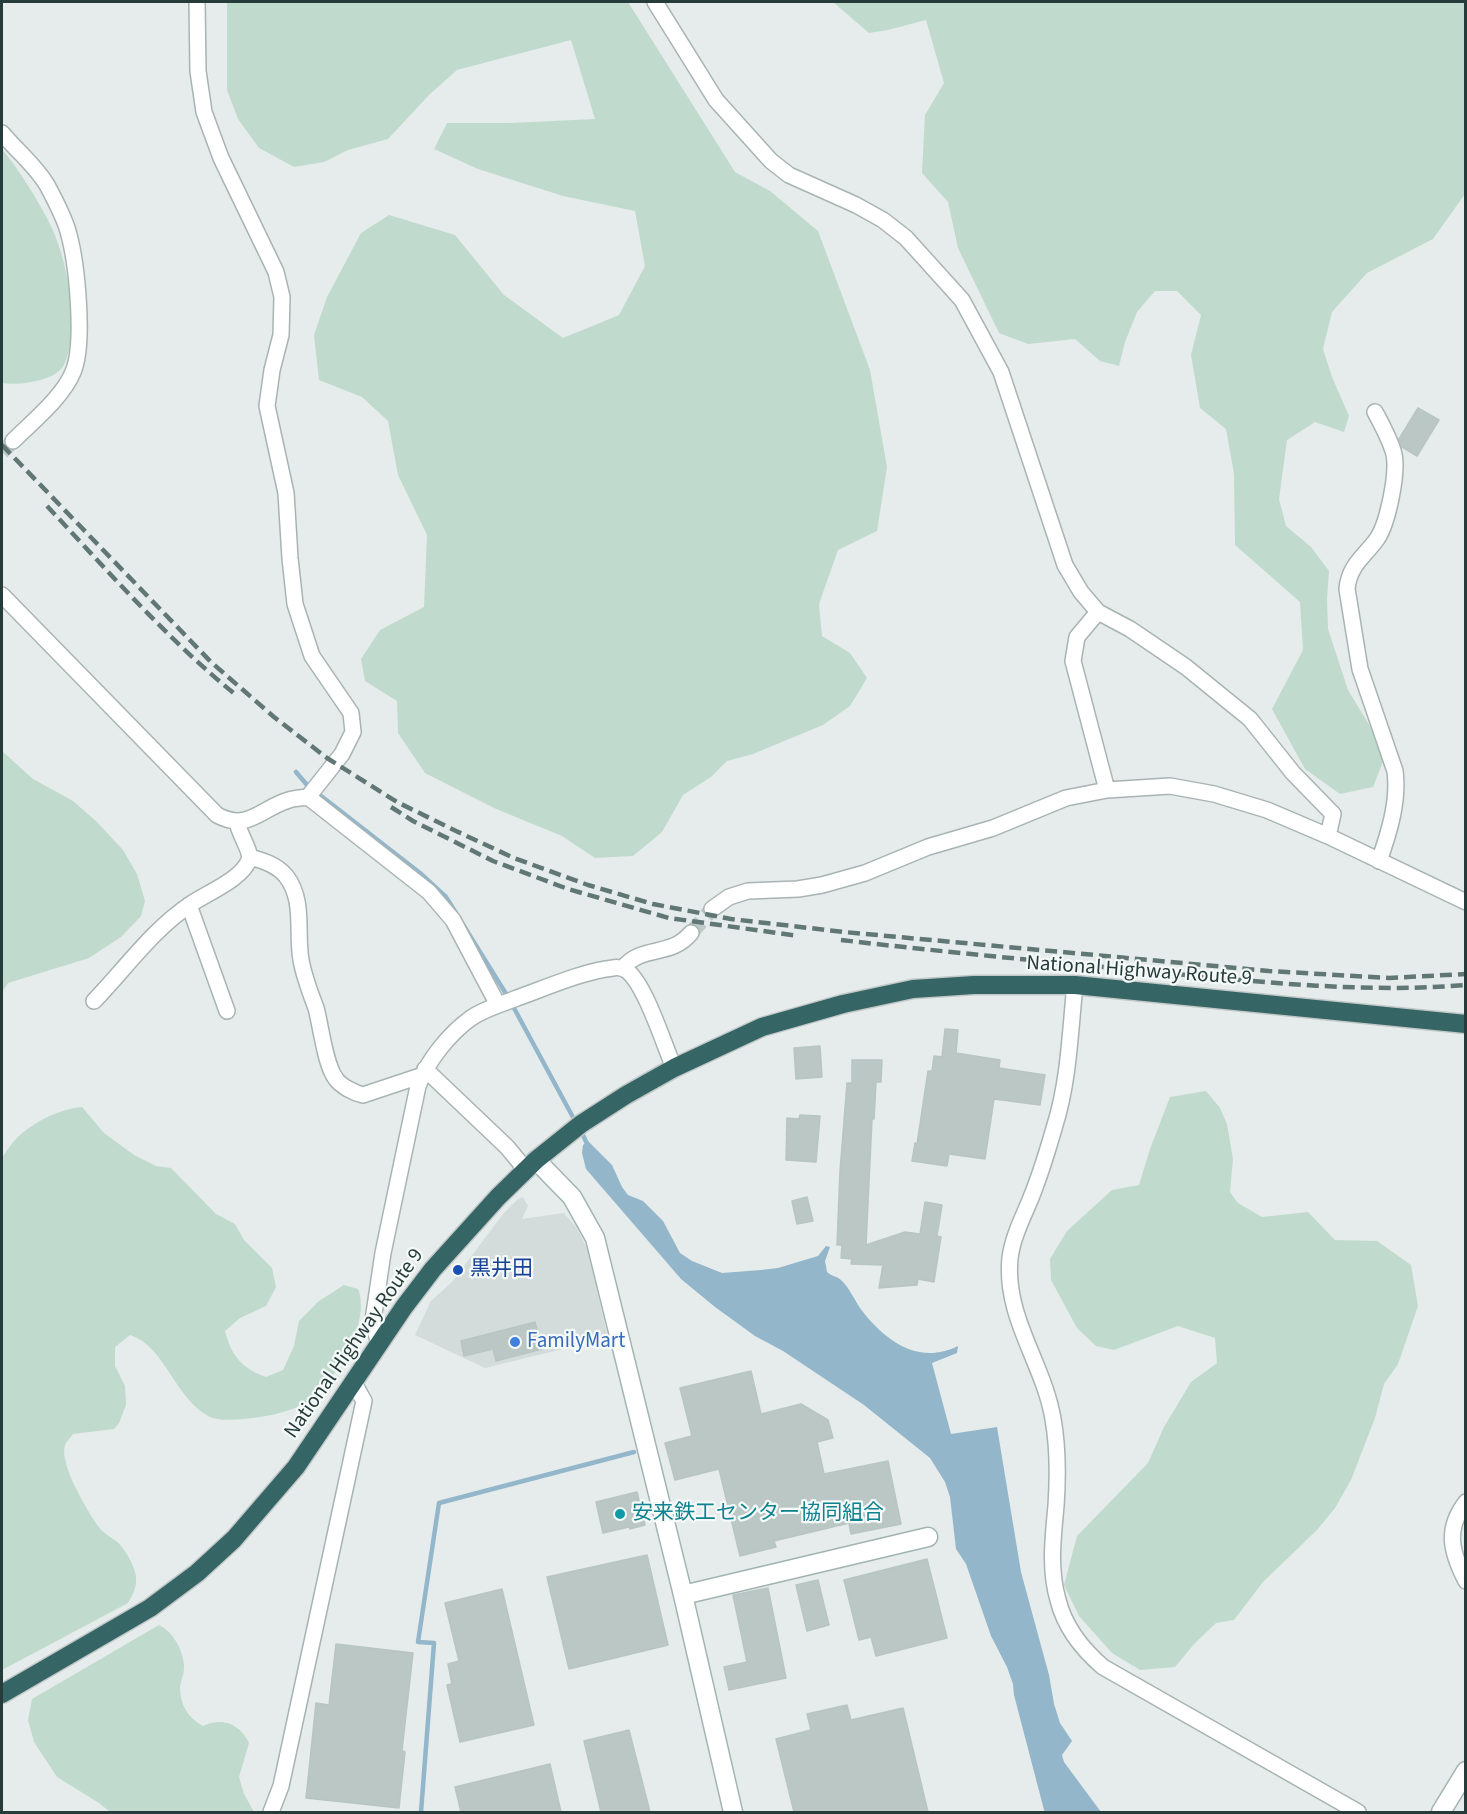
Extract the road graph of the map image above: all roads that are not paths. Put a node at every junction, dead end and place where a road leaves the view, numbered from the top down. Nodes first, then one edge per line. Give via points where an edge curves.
1 (196, 2) edge
2 (655, 2) edge
3 (2, 133) edge
4 (1375, 412) dead end
5 (13, 441) tunnel mouth
6 (2, 595) edge
7 (1098, 612) junction
8 (1107, 790) junction
9 (308, 797) junction
10 (237, 822) junction
11 (1328, 836) junction
12 (249, 857) junction
13 (1379, 861) junction
14 (1466, 902) edge
15 (189, 905) junction
16 (712, 909) tunnel mouth
17 (692, 933) tunnel mouth
18 (623, 968) junction
19 (1075, 985) junction
20 (94, 1001) dead end
21 (506, 1002) junction
22 (226, 1011) dead end
23 (1466, 1024) edge
24 (674, 1068) junction
25 (424, 1072) junction
26 (531, 1165) junction
27 (381, 1341) junction
28 (354, 1383) junction
29 (1466, 1502) edge
30 (928, 1537) dead end
31 (1466, 1581) edge
32 (683, 1595) junction
33 (2, 1694) edge
34 (1466, 1771) edge
35 (271, 1812) edge
36 (733, 1812) edge
37 (1358, 1812) edge
38 (1441, 1812) edge

1 - 9 street via 204,112 221,158 276,272 282,297 281,335 267,406 286,493 296,604 312,656 351,713 353,732 342,754
2 - 7 street via 716,100 771,161 789,175 883,220 906,238 962,300 1001,372 1065,566
3 - 5 street via 47,185 69,233 78,307 78,356 73,372 64,388
4 - 13 street via 1395,462 1387,518 1376,540 1352,568 1347,589 1360,669 1397,782 1388,838
6 - 10 street via 217,815
7 - 8 street via 1077,637 1073,661
7 - 11 street via 1186,667 1250,719 1293,773 1333,814
8 - 11 street via 1170,786 1214,794 1267,810
8 - 16 street via 1066,798 864,873 798,889 748,891 729,897
9 - 10 street via 288,800
9 - 21 street via 429,892 453,920
10 - 12 street
11 - 13 street
12 - 15 street via 237,876
12 - 25 street via 276,867 291,885 299,915 304,974 331,1069 338,1081 363,1095
13 - 14 street
15 - 20 street via 154,935
15 - 22 street
17 - 18 street via 673,948 637,956
18 - 21 street via 561,982
18 - 24 street via 643,993
19 - 23 highway, National Highway Route 9
19 - 24 highway, National Highway Route 9 via 913,989 762,1027
19 - 37 street via 1062,1098 1013,1243 1009,1275 1016,1314 1053,1418 1057,1476 1053,1578 1062,1615 1082,1646 1103,1666
21 - 25 street via 472,1018 449,1039
24 - 26 highway, National Highway Route 9 via 581,1124
25 - 26 street
25 - 27 street via 383,1253 373,1320
26 - 27 highway, National Highway Route 9 via 433,1269
26 - 32 street via 573,1197 596,1238
27 - 28 highway, National Highway Route 9
28 - 33 highway, National Highway Route 9 via 296,1467 234,1539 197,1573 150,1608
28 - 35 street via 364,1401 281,1786
29 - 31 street via 1455,1516 1451,1538 1455,1560
30 - 32 street
32 - 36 street
34 - 38 street

